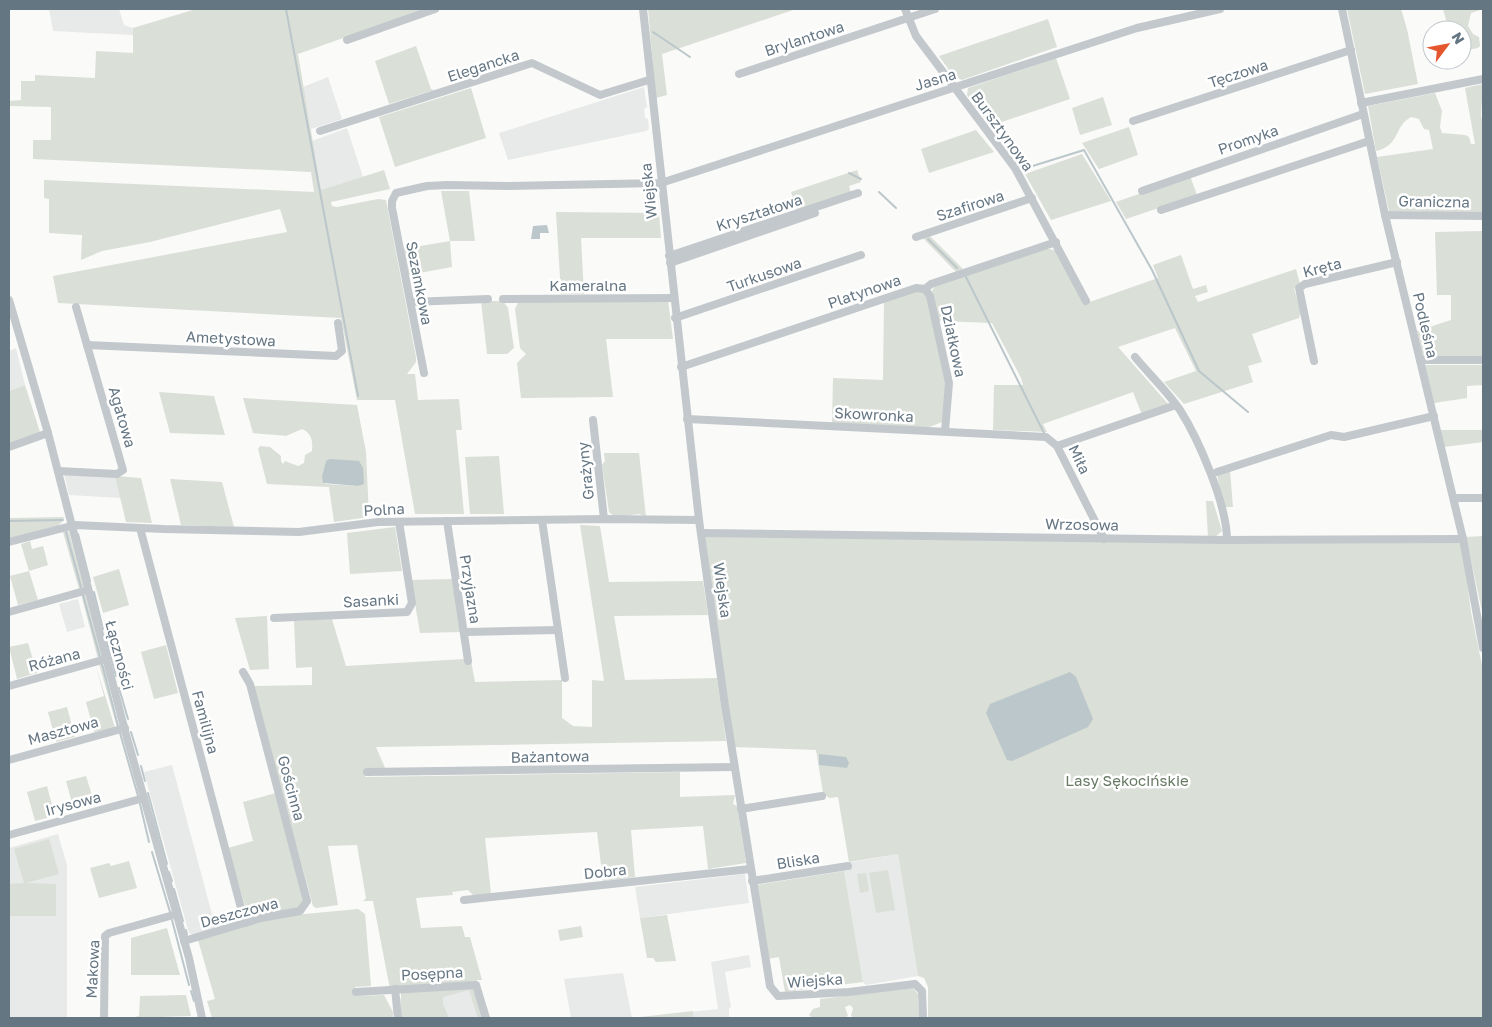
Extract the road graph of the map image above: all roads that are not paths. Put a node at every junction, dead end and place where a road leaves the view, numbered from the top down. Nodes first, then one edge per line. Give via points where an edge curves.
1 (435, 9) edge
2 (642, 9) edge
3 (905, 9) edge
4 (935, 9) edge
5 (1220, 9) edge
6 (1342, 9) edge
7 (908, 18) junction
8 (346, 40) dead end
9 (1351, 50) junction
10 (739, 74) dead end
11 (1483, 79) edge
12 (650, 80) junction
13 (954, 88) junction
14 (1361, 103) junction
15 (1363, 114) junction
16 (1133, 121) dead end
17 (320, 131) dead end
18 (1369, 141) junction
19 (661, 183) junction
20 (1142, 191) dead end
21 (858, 193) dead end
22 (394, 197) joint
23 (1032, 198) junction
24 (1161, 210) dead end
25 (815, 213) dead end
26 (1385, 214) junction
27 (1483, 216) edge
28 (916, 237) dead end
29 (1056, 242) junction
30 (861, 255) dead end
31 (669, 259) junction
32 (1397, 262) junction
33 (925, 289) junction
34 (674, 298) junction
35 (488, 299) dead end
36 (503, 299) dead end
37 (9, 300) edge
38 (1086, 301) dead end
39 (411, 302) junction
40 (76, 307) dead end
41 (675, 318) junction
42 (338, 323) dead end
43 (87, 345) junction
44 (1135, 357) dead end
45 (1420, 360) junction
46 (1483, 360) edge
47 (1314, 361) dead end
48 (681, 367) junction
49 (424, 373) dead end
50 (1176, 405) junction
51 (1434, 416) junction
52 (687, 419) junction
53 (593, 420) dead end
54 (945, 431) junction
55 (48, 433) junction
56 (1057, 446) junction
57 (9, 447) edge
58 (58, 471) junction
59 (1217, 472) dead end
60 (1454, 498) junction
61 (1483, 498) edge
62 (604, 519) junction
63 (542, 520) junction
64 (699, 520) junction
65 (446, 521) junction
66 (398, 522) junction
67 (71, 525) junction
68 (140, 528) junction
69 (701, 533) junction
70 (1104, 539) junction
71 (1463, 539) junction
72 (1227, 540) junction
73 (9, 542) edge
74 (88, 590) junction
75 (9, 612) edge
76 (274, 618) dead end
77 (558, 630) junction
78 (467, 632) dead end
79 (1482, 634) edge
80 (1483, 648) edge
81 (106, 659) junction
82 (468, 661) dead end
83 (243, 672) dead end
84 (565, 678) dead end
85 (9, 686) edge
86 (125, 728) junction
87 (9, 760) edge
88 (734, 766) junction
89 (367, 772) dead end
90 (822, 796) dead end
91 (144, 798) junction
92 (741, 809) junction
93 (9, 835) edge
94 (848, 866) dead end
95 (750, 869) junction
96 (752, 881) junction
97 (464, 900) dead end
98 (300, 911) joint
99 (177, 914) junction
100 (245, 923) junction
101 (184, 941) junction
102 (395, 989) junction
103 (356, 992) dead end
104 (104, 1018) edge
105 (202, 1018) edge
106 (398, 1018) edge
107 (486, 1018) edge
108 (923, 1018) edge

1 - 8 street
2 - 12 street, Wiejska
3 - 7 street, Bursztynowa
4 - 7 street, Brylantowa
5 - 13 street, Jasna via 1137,28
6 - 9 street, Podleśna
7 - 10 street, Brylantowa
7 - 13 street, Bursztynowa via 916,36
9 - 14 street, Podleśna
9 - 16 street, Tęczowa
11 - 14 street
12 - 17 street, Elegancka via 600,95 532,63
12 - 19 street, Wiejska
13 - 19 street, Jasna
13 - 23 street, Bursztynowa via 1012,163
14 - 15 street, Podleśna
15 - 18 street, Podleśna
15 - 20 street, Promyka
18 - 24 street
18 - 26 street, Podleśna
19 - 22 street, Jasna via 434,186 400,192
19 - 31 street, Wiejska
21 - 31 street, Kryształowa
22 - 39 street, Sezamkowa via 392,208
23 - 28 street, Szafirowa
23 - 29 street, Bursztynowa
25 - 31 street
26 - 27 street, Graniczna
26 - 32 street, Podleśna
29 - 33 street, Platynowa via 931,284
29 - 38 street, Bursztynowa
30 - 41 street, Turkusowa
31 - 34 street, Wiejska
32 - 45 street, Podleśna
32 - 47 street, Kręta via 1299,288
33 - 48 street, Platynowa via 916,288
33 - 54 street, Działkowa via 930,296 949,383
34 - 36 street, Kameralna
34 - 41 street, Wiejska
35 - 39 street
37 - 55 street, Łączności
39 - 49 street, Sezamkowa
40 - 43 street, Agatowa
41 - 48 street, Wiejska
42 - 43 street, Ametystowa via 342,351 336,356
43 - 58 street, Agatowa via 123,470 117,474
44 - 50 street
45 - 46 street
45 - 51 street, Podleśna
48 - 52 street, Wiejska
50 - 56 street, Miła
50 - 72 street via 1210,474 1227,527
51 - 59 street via 1344,437 1331,435
51 - 60 street, Podleśna
52 - 54 street, Skowronka
52 - 64 street, Wiejska
53 - 62 street, Grażyny
54 - 56 street, Skowronka via 1046,436
55 - 57 street
55 - 58 street, Łączności
56 - 70 street, Miła
58 - 67 street, Łączności
60 - 61 street
60 - 71 street, Podleśna
62 - 63 street, Polna
62 - 64 street, Polna
63 - 65 street, Polna
63 - 77 street
64 - 69 street, Wiejska
65 - 66 street, Polna
65 - 82 street, Przyjazna
66 - 68 street, Polna via 299,532
66 - 76 street, Sasanki via 412,603 407,612
67 - 68 street, Polna
67 - 73 street, Polna
67 - 74 street, Łączności
68 - 100 street, Familijna
69 - 70 street, Wrzosowa
69 - 88 street, Wiejska
70 - 72 street, Wrzosowa
71 - 72 street, Wrzosowa
71 - 79 street, Podleśna
74 - 75 street
74 - 81 street, Łączności
77 - 78 street, Przyjazna
77 - 84 street
79 - 80 street, Podleśna
81 - 85 street, Różana
81 - 86 street, Łączności
83 - 98 street, Gościnna via 250,684 306,894 305,906
86 - 87 street, Masztowa
86 - 91 street, Łączności
88 - 89 street, Bażantowa
88 - 92 street, Wiejska
90 - 92 street
91 - 93 street, Irysowa
91 - 99 street, Łączności
92 - 95 street, Wiejska
94 - 96 street, Bliska
95 - 96 street, Wiejska
95 - 97 street, Dobra
96 - 108 street, Wiejska via 769,983 775,994 812,994 914,984 922,991
98 - 100 street, Deszczowa
99 - 101 street, Łączności
99 - 104 street, Makowa via 105,936
100 - 101 street, Deszczowa
101 - 105 street, Łączności
102 - 103 street, Posępna
102 - 106 street
102 - 107 street, Posępna via 476,985

